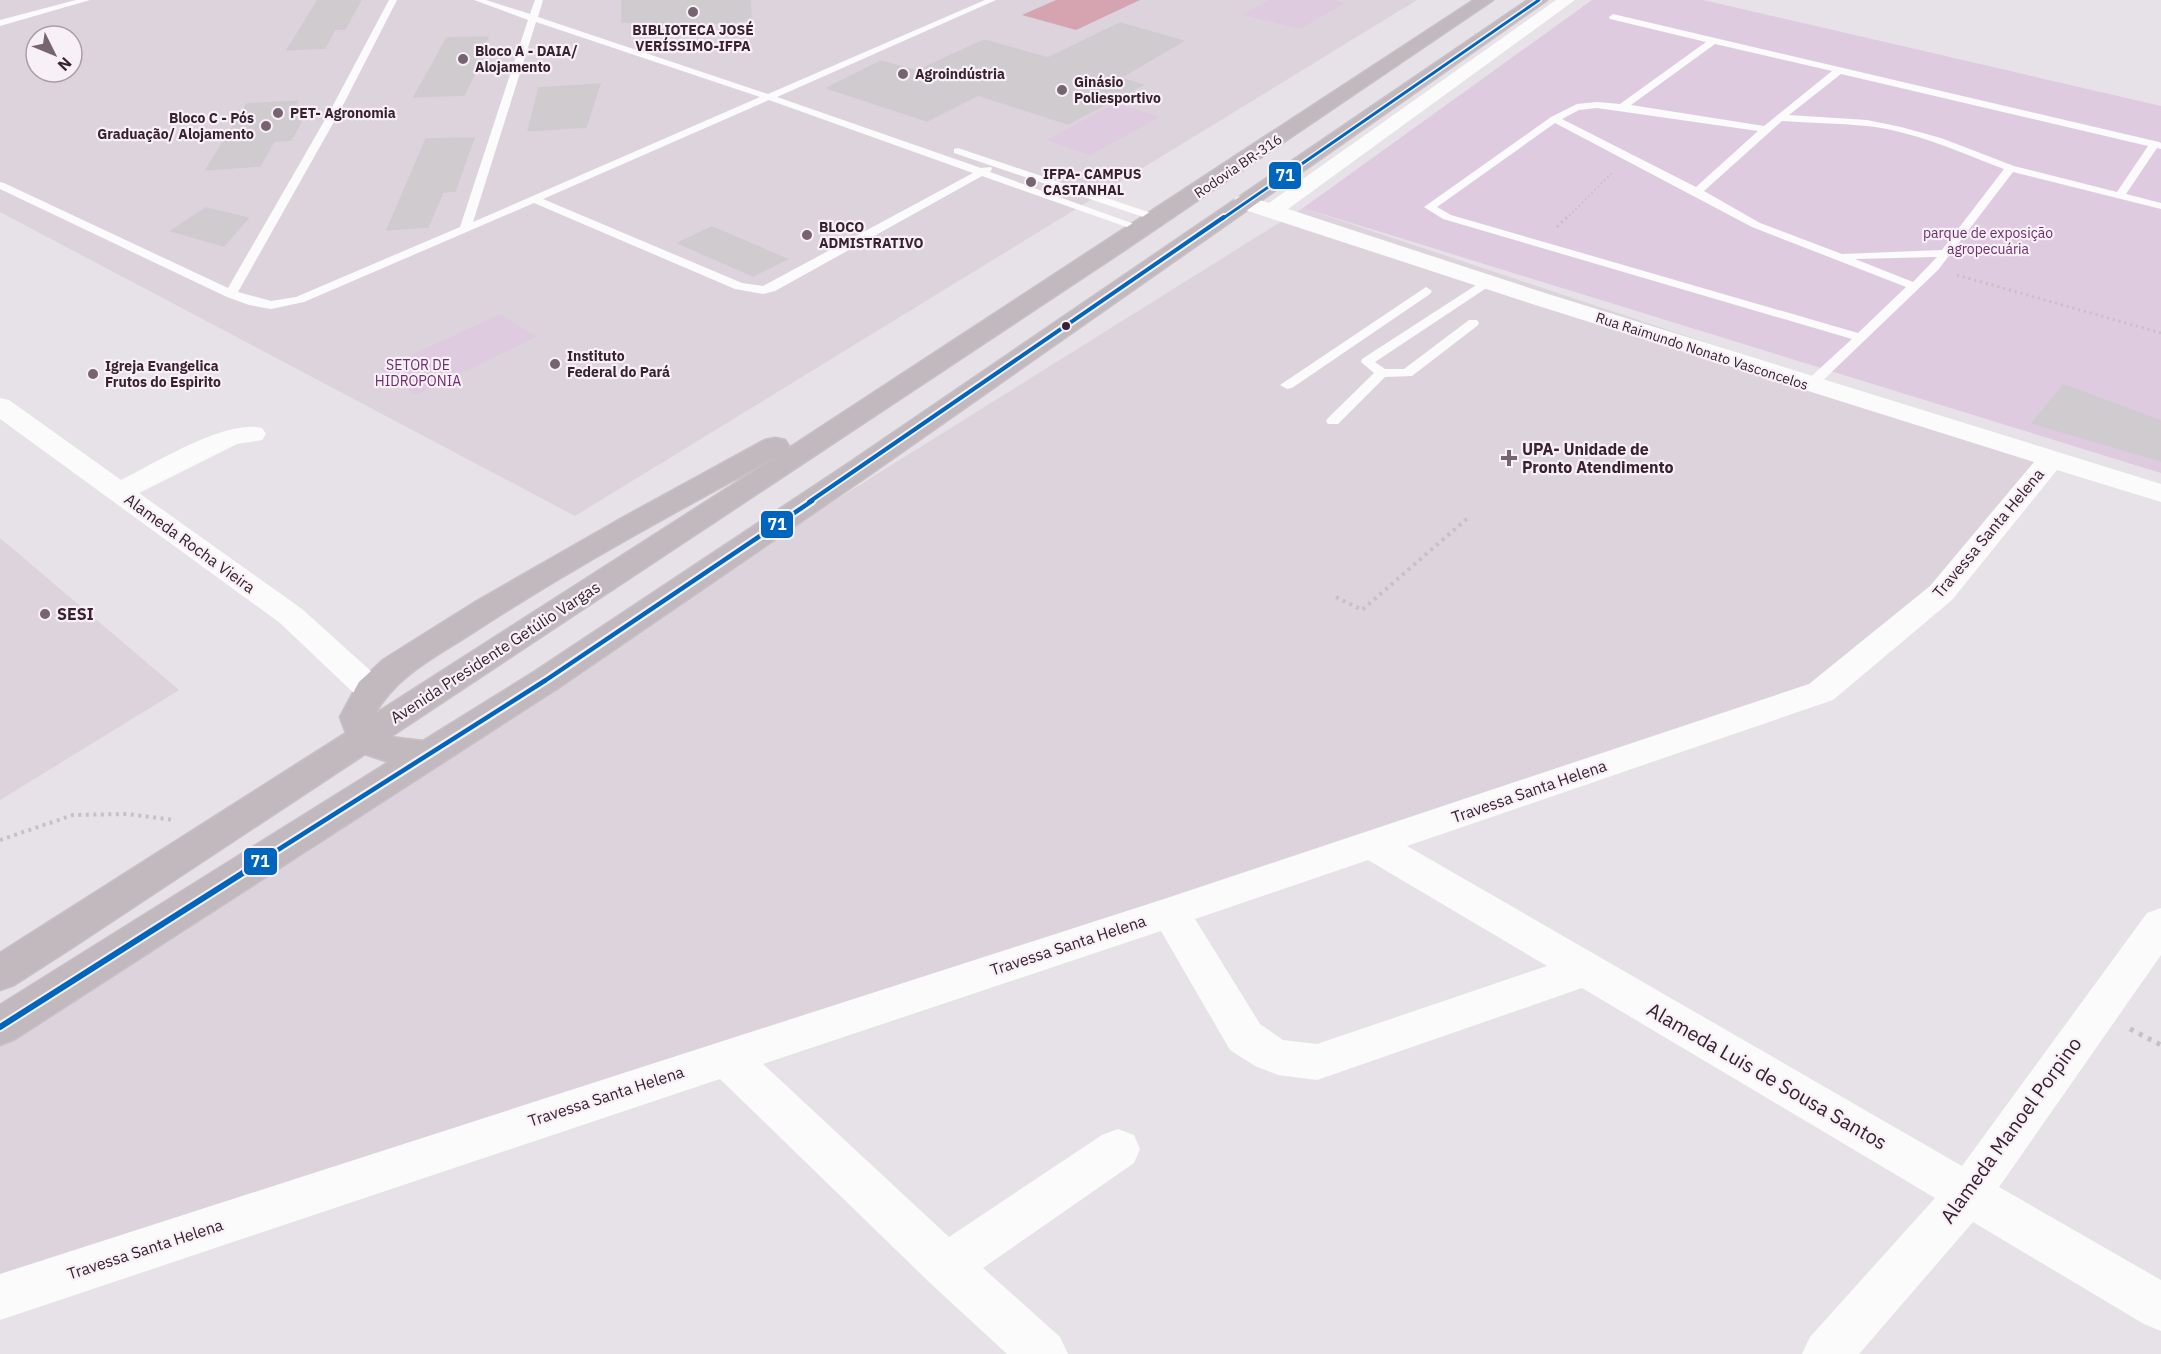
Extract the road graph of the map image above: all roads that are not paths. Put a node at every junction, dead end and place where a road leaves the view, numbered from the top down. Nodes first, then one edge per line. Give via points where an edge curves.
1 (86, 0) edge
2 (393, 0) edge
3 (478, 0) edge
4 (508, 0) edge
5 (959, 0) edge
6 (992, 0) edge
7 (1485, 0) edge
8 (1539, 0) edge
9 (1567, 0) edge
10 (980, 6) junction
11 (536, 9) edge
12 (1613, 17) dead end
13 (0, 23) edge
14 (1714, 40) junction
15 (1840, 70) junction
16 (782, 92) junction
17 (769, 97) junction
18 (1622, 107) junction
19 (1554, 118) junction
20 (1781, 118) junction
21 (1766, 129) junction
22 (906, 134) dead end
23 (2158, 145) edge
24 (951, 149) dead end
25 (996, 164) junction
26 (2010, 168) junction
27 (982, 172) junction
28 (0, 185) edge
29 (1697, 192) junction
30 (2119, 196) junction
31 (533, 199) junction
32 (1244, 202) junction
33 (2161, 206) edge
34 (1272, 211) junction
35 (1151, 224) junction
36 (465, 228) junction
37 (1945, 253) junction
38 (1840, 257) junction
39 (1487, 282) junction
40 (1916, 287) junction
41 (1426, 291) dead end
42 (231, 294) junction
43 (1473, 323) dead end
44 (989, 330) junction
45 (1860, 337) junction
46 (1339, 350) junction
47 (1367, 362) junction
48 (1382, 374) junction
49 (1287, 385) dead end
50 (1810, 385) junction
51 (0, 406) edge
52 (1333, 421) dead end
53 (252, 434) dead end
54 (2052, 458) junction
55 (119, 492) junction
56 (2161, 493) edge
57 (371, 690) junction
58 (365, 736) junction
59 (430, 754) junction
60 (1372, 844) junction
61 (1170, 912) junction
62 (2161, 924) edge
63 (1585, 970) junction
64 (0, 973) edge
65 (0, 1027) edge
66 (726, 1057) junction
67 (1119, 1149) dead end
68 (1969, 1193) junction
69 (946, 1266) junction
70 (0, 1297) edge
71 (2161, 1307) edge
72 (1044, 1354) edge
73 (1827, 1354) edge

1 - 13 lane
2 - 42 lane
3 - 11 lane
4 - 11 lane
5 - 10 lane
6 - 10 lane
7 - 35 highway, Rodovia BR-316
8 - 32 highway
9 - 34 street
10 - 16 lane
11 - 16 lane
11 - 17 lane
11 - 36 lane
12 - 14 lane
14 - 15 lane
14 - 18 lane
15 - 20 lane
15 - 23 lane
16 - 17 lane
16 - 22 lane
17 - 27 lane
17 - 31 lane
18 - 19 lane via 1577,107
18 - 21 lane
19 - 29 lane
19 - 45 lane via 1429,207 1447,217
20 - 21 lane
20 - 26 lane via 1867,123 1901,130
21 - 29 lane
23 - 30 lane
24 - 25 lane
25 - 27 lane
25 - 35 lane
26 - 30 lane
26 - 37 lane
27 - 31 lane via 763,290 740,286
27 - 35 lane
28 - 42 lane
29 - 38 lane via 1756,225
30 - 33 lane
31 - 36 lane
32 - 34 street, Rua Raimundo Nonato Vasconcelos
32 - 59 highway via 859,469
34 - 39 street, Rua Raimundo Nonato Vasconcelos
35 - 44 highway, Rodovia BR-316
36 - 42 lane via 293,302 259,306
37 - 38 lane
37 - 40 lane
38 - 40 lane
39 - 47 lane
39 - 50 street, Rua Raimundo Nonato Vasconcelos
40 - 45 lane
41 - 46 lane
43 - 48 lane via 1407,373
44 - 57 highway via 892,369 767,451 488,608 395,668
44 - 58 highway, Avenida Presidente Getúlio Vargas
45 - 50 lane
46 - 47 lane
46 - 49 lane
47 - 48 lane
48 - 52 lane
50 - 54 street, Rua Raimundo Nonato Vasconcelos
51 - 55 street, Alameda Rocha Vieira
53 - 55 street via 230,437
54 - 56 street, Rua Raimundo Nonato Vasconcelos
54 - 60 street, Travessa Santa Helena via 1941,593 1821,692
55 - 57 street, Alameda Rocha Vieira via 291,616
57 - 58 highway via 357,717
58 - 59 highway via 382,748
58 - 64 highway, Avenida Presidente Getúlio Vargas via 124,897
59 - 65 highway
60 - 61 street, Travessa Santa Helena
60 - 63 street, Alameda Luis de Sousa Santos
61 - 63 street via 1245,1037 1262,1051 1290,1061 1317,1062
61 - 66 street, Travessa Santa Helena
62 - 68 street, Alameda Manoel Porpino
63 - 68 street, Alameda Luis de Sousa Santos
66 - 69 street
66 - 70 street, Travessa Santa Helena
67 - 69 street
68 - 71 street, Alameda Luis de Sousa Santos
68 - 73 street, Alameda Manoel Porpino
69 - 72 street

